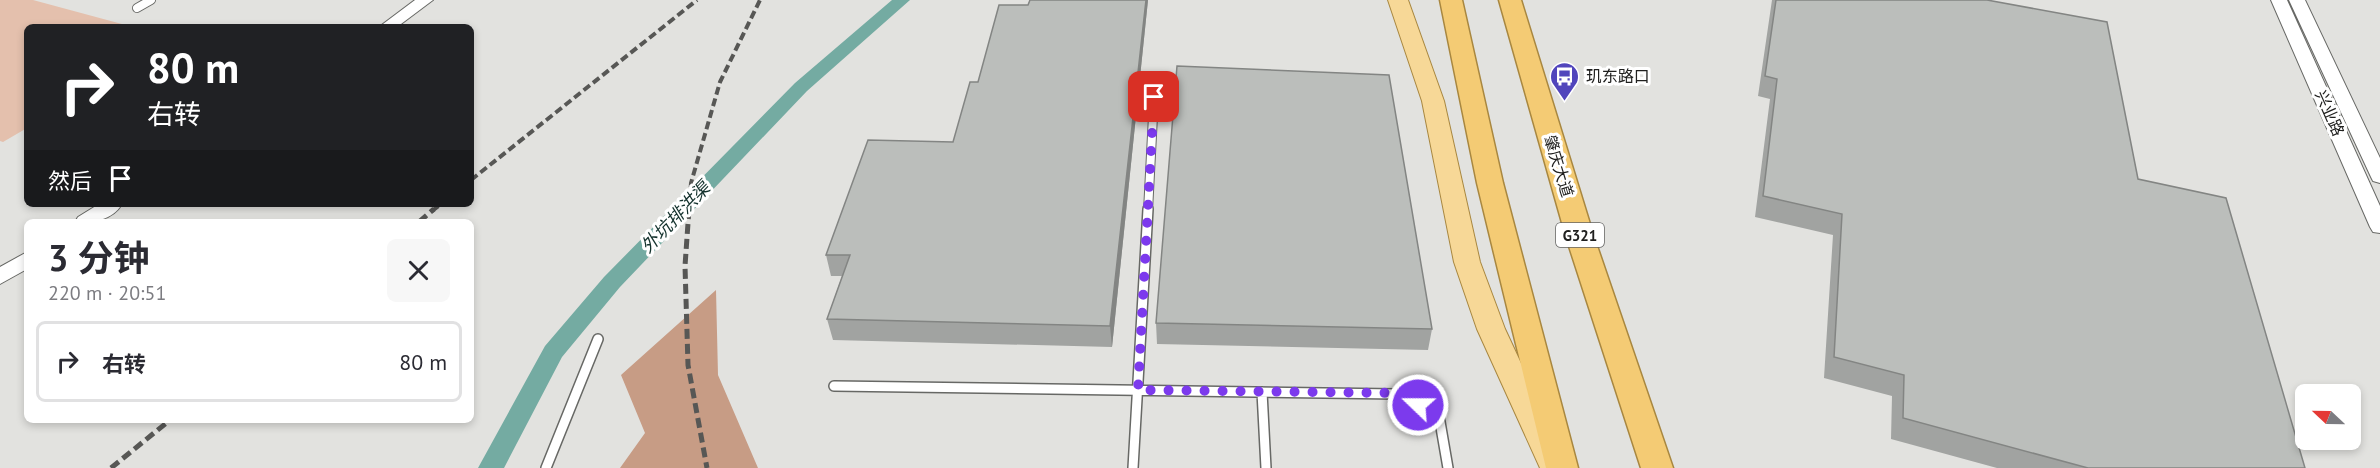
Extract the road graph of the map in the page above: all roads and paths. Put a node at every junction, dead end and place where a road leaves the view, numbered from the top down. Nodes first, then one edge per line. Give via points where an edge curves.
1 (151, 0) edge
2 (425, 0) edge
3 (1398, 0) edge
4 (1451, 0) edge
5 (1510, 0) edge
6 (2279, 0) edge
7 (2297, 0) edge
8 (137, 8) dead end
9 (391, 24) edge
10 (1154, 97) dead end
11 (2380, 177) edge
12 (108, 207) edge
13 (90, 219) edge
14 (2379, 222) edge
15 (24, 261) edge
16 (0, 277) edge
17 (598, 339) dead end
18 (834, 386) dead end
19 (1138, 390) junction
20 (1262, 392) junction
21 (546, 468) edge
22 (1133, 468) edge
23 (1266, 468) edge
24 (1448, 468) edge
25 (1555, 468) edge
26 (1562, 468) edge
27 (1658, 468) edge

1 - 8 lane
2 - 9 street
3 - 25 main road via 1432,101 1467,262 1491,330
4 - 26 highway via 1490,183
5 - 27 highway, 肇庆大道 / G321 via 1580,237
6 - 14 street, 兴业路
7 - 11 street, 兴业路
10 - 19 lane
12 - 13 street
15 - 16 street
17 - 21 lane
18 - 19 lane
19 - 20 lane
19 - 22 lane
20 - 23 lane
20 - 24 lane via 1397,393 1438,416

